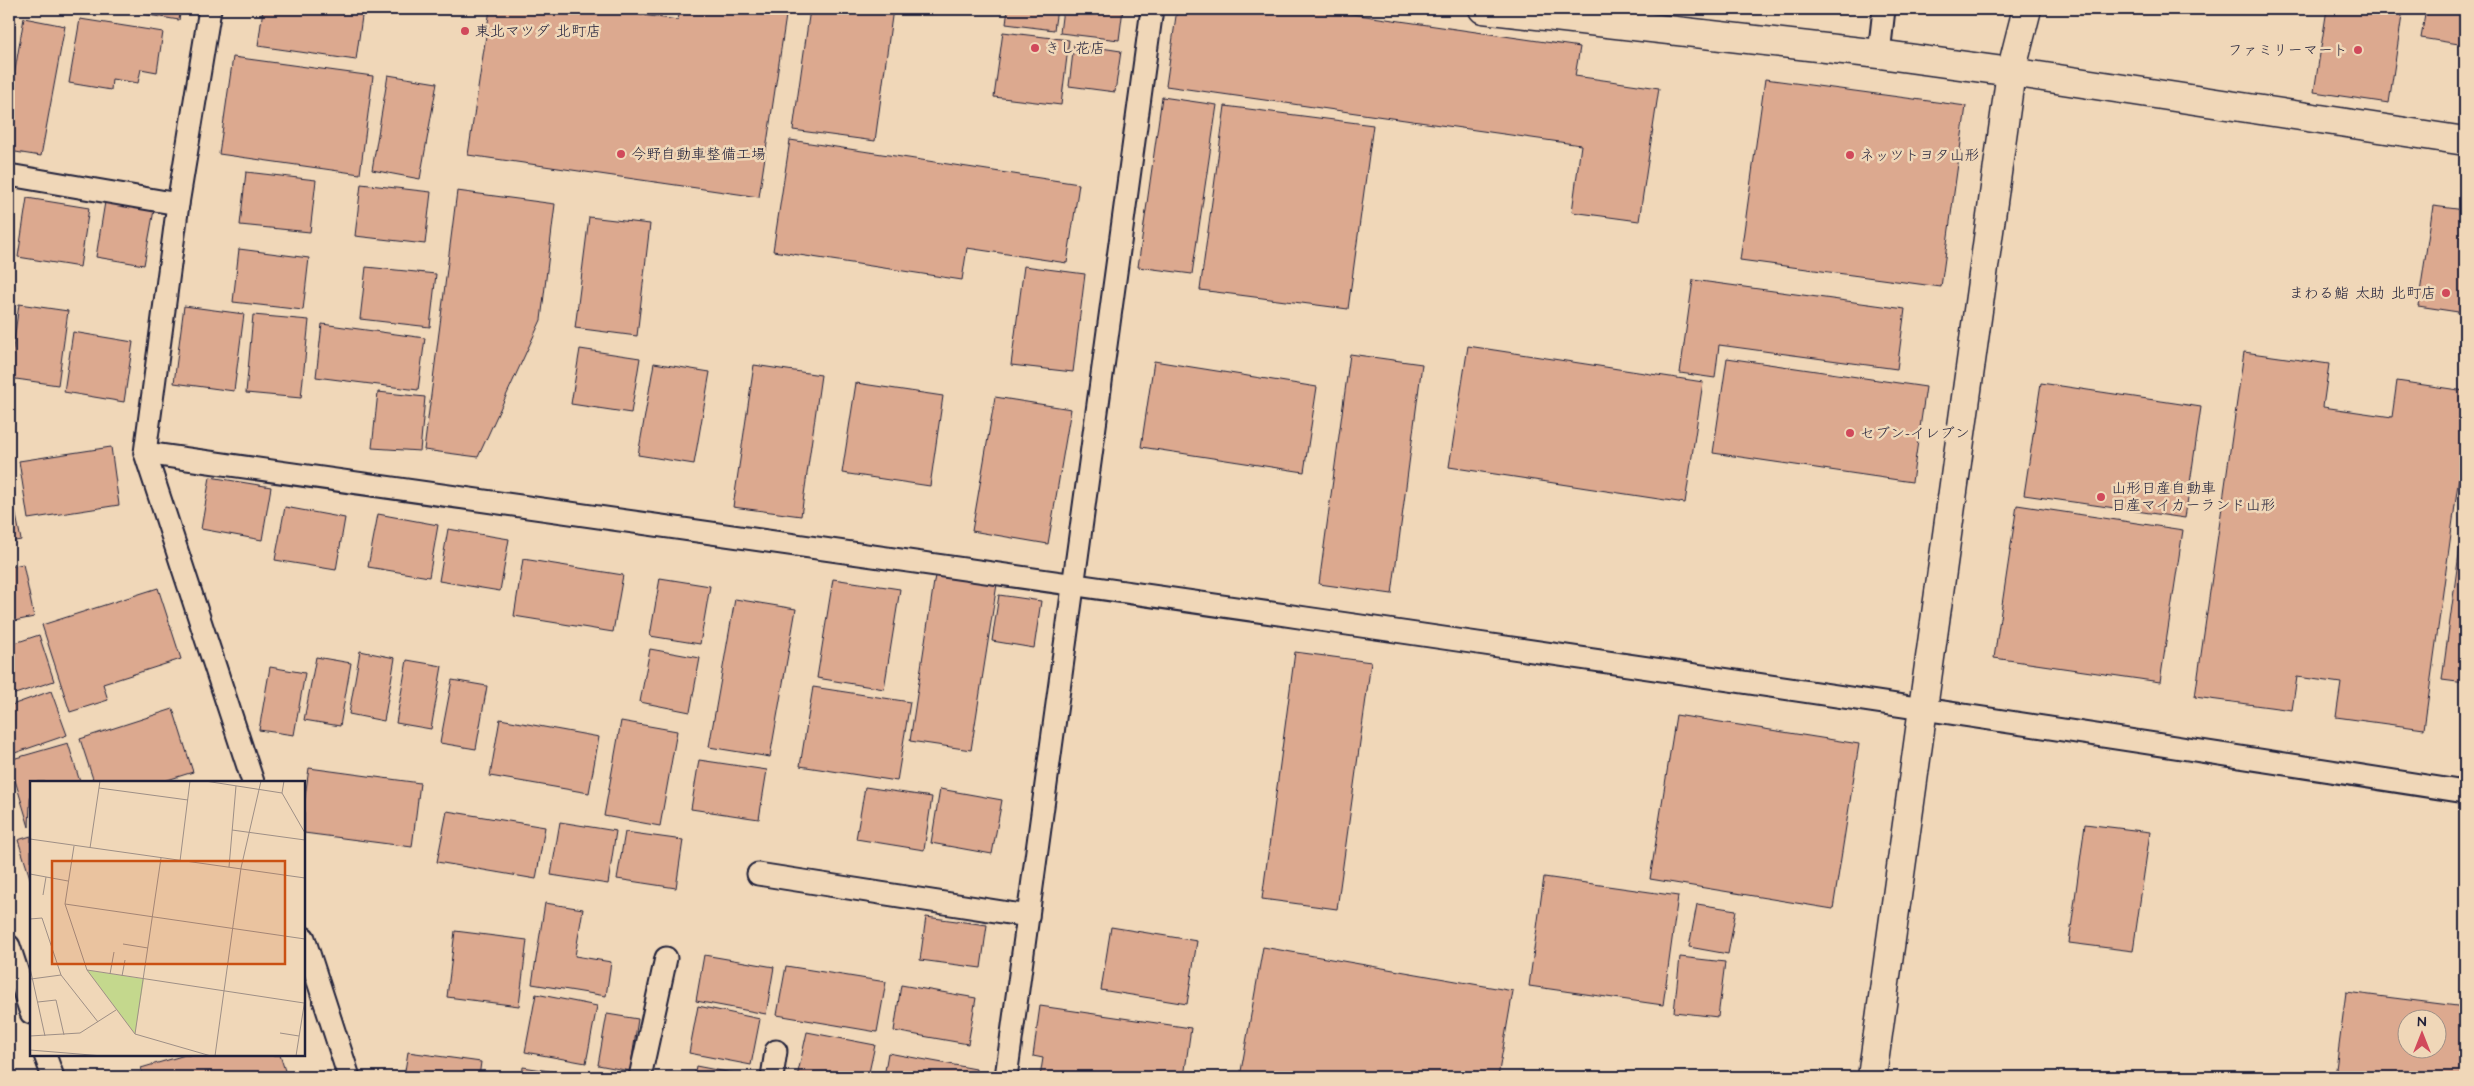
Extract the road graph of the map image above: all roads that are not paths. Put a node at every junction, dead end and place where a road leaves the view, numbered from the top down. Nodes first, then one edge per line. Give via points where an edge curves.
1 (210, 9) edge
2 (1152, 9) edge
3 (1482, 9) edge
4 (1884, 9) edge
5 (2027, 9) edge
6 (1879, 54) junction
7 (2010, 72) junction
8 (2465, 141) edge
9 (9, 175) edge
10 (178, 204) junction
11 (145, 453) junction
12 (1072, 583) junction
13 (1923, 707) junction
14 (253, 781) edge
15 (2465, 792) edge
16 (758, 874) dead end
17 (1028, 916) junction
18 (305, 941) edge
19 (9, 946) edge
20 (666, 958) dead end
21 (30, 1010) edge
22 (776, 1050) dead end
23 (45, 1056) edge
24 (53, 1077) edge
25 (349, 1077) edge
26 (640, 1077) edge
27 (772, 1077) edge
28 (1006, 1077) edge
29 (1872, 1077) edge

1 - 10 lane
2 - 12 lane
3 - 6 street
4 - 6 lane
5 - 7 street
6 - 7 street
7 - 8 street
7 - 13 street
9 - 10 lane
10 - 11 lane
11 - 12 lane
11 - 14 lane
12 - 13 lane
12 - 17 lane
13 - 15 lane
13 - 29 street
16 - 17 lane
17 - 28 lane
18 - 25 lane
19 - 21 lane
20 - 26 lane
22 - 27 lane
23 - 24 lane

